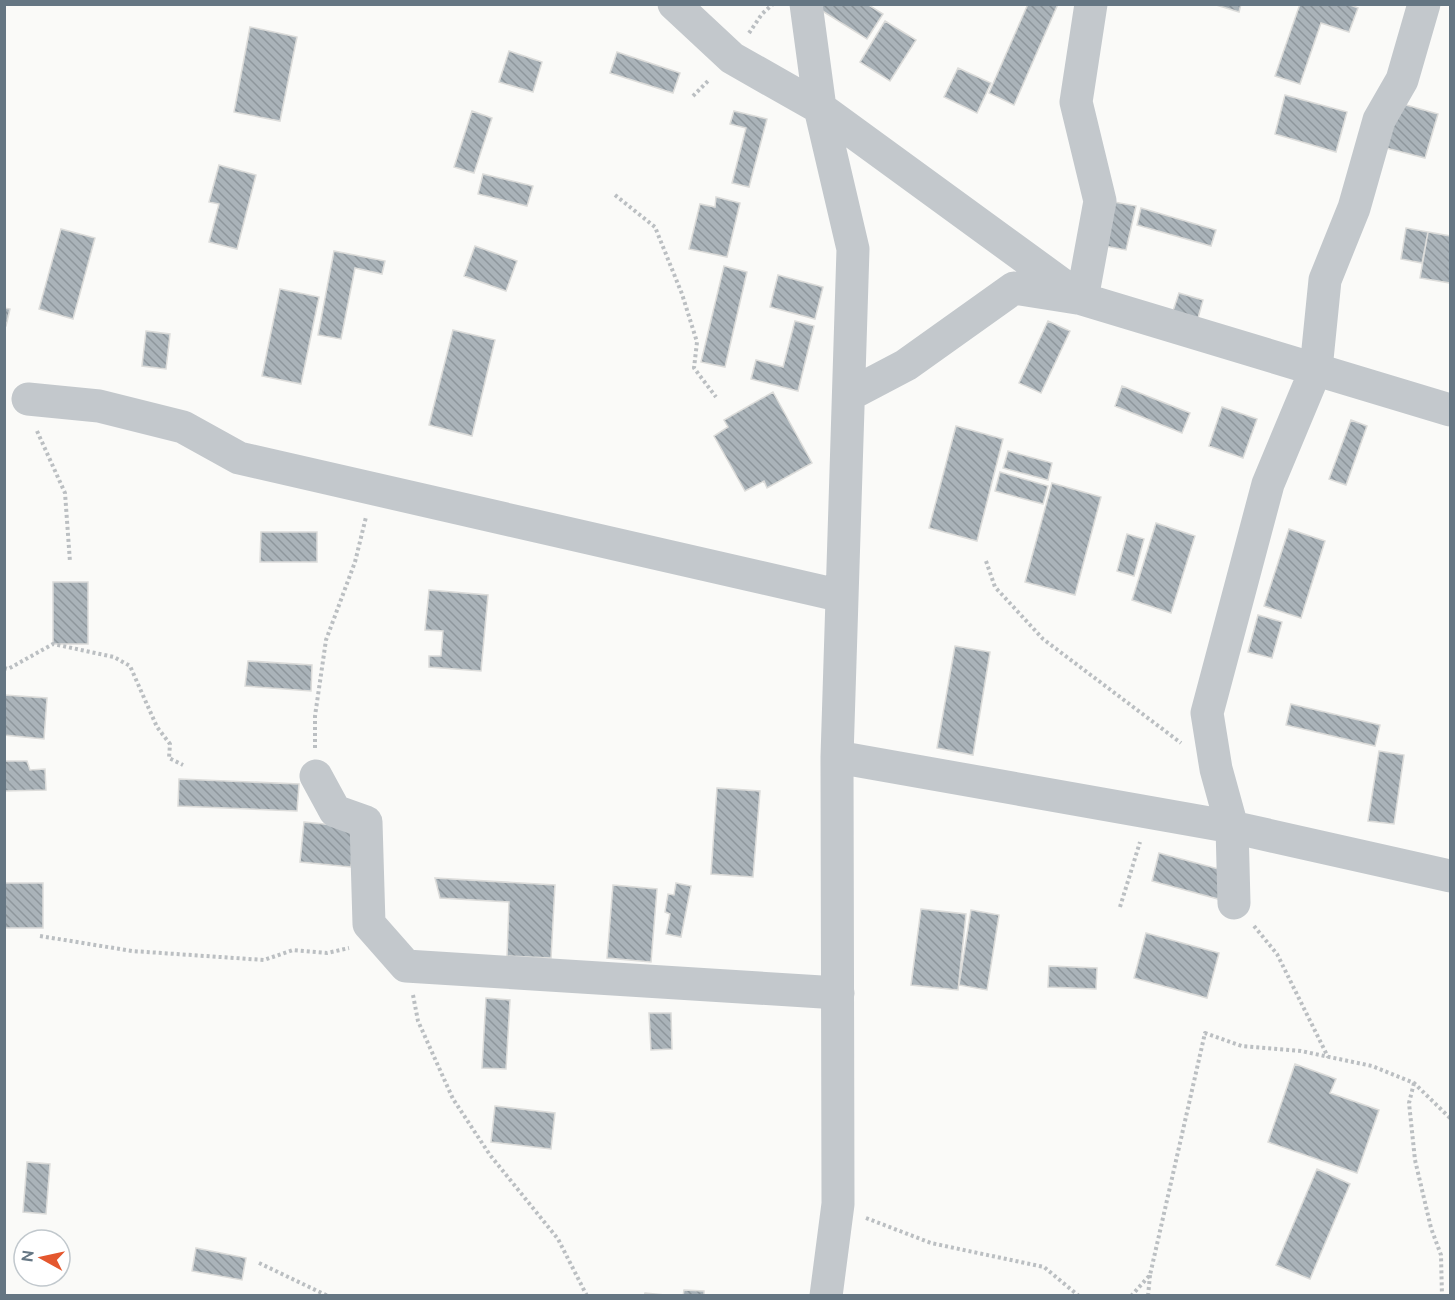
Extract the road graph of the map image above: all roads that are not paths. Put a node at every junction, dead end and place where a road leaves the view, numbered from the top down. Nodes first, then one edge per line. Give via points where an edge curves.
1 (674, 4) edge
2 (806, 4) edge
3 (1091, 4) edge
4 (1424, 4) edge
5 (820, 108) junction
6 (1082, 299) junction
7 (1316, 369) junction
8 (849, 396) junction
9 (28, 399) road end
10 (1450, 410) edge
11 (842, 596) junction
12 (837, 757) junction
13 (316, 776) road end
14 (1232, 827) junction
15 (1450, 876) edge
16 (1233, 903) road end
17 (838, 993) junction
18 (826, 1296) edge

1 - 5 street via 732,58
2 - 5 street
3 - 6 street via 1076,102 1100,201
4 - 7 street via 1402,80 1379,120 1354,208 1325,280
5 - 6 street
5 - 8 street via 853,249
6 - 7 street
6 - 8 street via 1014,288 906,365
7 - 10 street
7 - 14 street via 1268,484 1207,713 1216,769
8 - 11 street
9 - 11 street via 99,406 183,427 239,458
11 - 12 street
12 - 14 street
12 - 17 street
13 - 17 street via 335,811 366,822 369,924 406,966
14 - 15 street
14 - 16 street
17 - 18 street via 838,1204

